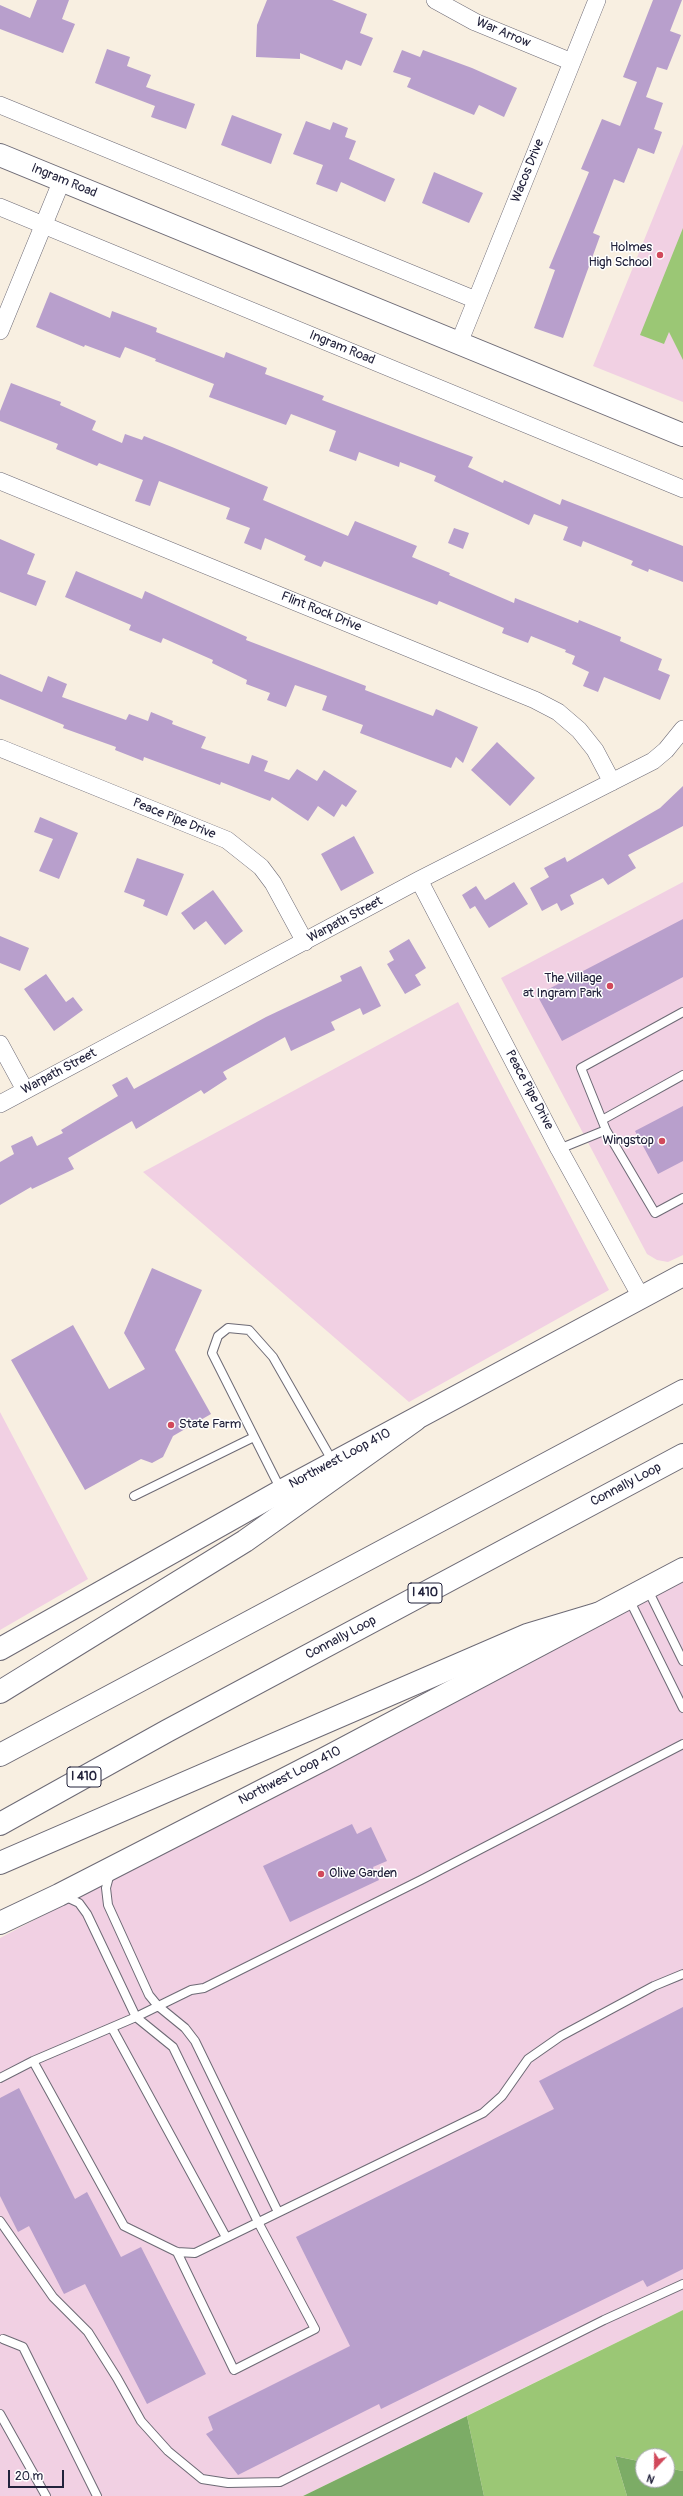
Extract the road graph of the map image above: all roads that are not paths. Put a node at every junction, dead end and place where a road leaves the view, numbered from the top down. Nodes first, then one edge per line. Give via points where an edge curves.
1 (435, 0) edge
2 (597, 0) edge
3 (572, 62) junction
4 (0, 105) edge
5 (0, 155) edge
6 (62, 180) junction
7 (0, 208) edge
8 (44, 226) junction
9 (476, 300) junction
10 (0, 331) edge
11 (459, 343) junction
12 (683, 435) edge
13 (0, 481) edge
14 (683, 489) edge
15 (683, 729) edge
16 (0, 748) edge
17 (612, 782) junction
18 (419, 880) junction
19 (305, 942) junction
20 (683, 1012) edge
21 (0, 1044) edge
22 (683, 1075) edge
23 (25, 1090) junction
24 (0, 1104) edge
25 (602, 1120) junction
26 (606, 1130) junction
27 (560, 1149) junction
28 (683, 1198) edge
29 (683, 1275) edge
30 (641, 1297) junction
31 (683, 1391) edge
32 (415, 1420) junction
33 (254, 1437) junction
34 (683, 1455) edge
35 (334, 1462) junction
36 (281, 1491) junction
37 (134, 1496) dead end
38 (683, 1569) edge
39 (638, 1593) junction
40 (597, 1614) junction
41 (0, 1649) edge
42 (683, 1661) edge
43 (0, 1692) edge
44 (683, 1708) edge
45 (683, 1744) edge
46 (0, 1756) edge
47 (0, 1824) edge
48 (0, 1863) edge
49 (112, 1868) junction
50 (59, 1895) junction
51 (0, 1923) edge
52 (683, 1974) edge
53 (158, 2006) junction
54 (136, 2017) junction
55 (112, 2028) junction
56 (34, 2061) junction
57 (0, 2078) edge
58 (278, 2212) junction
59 (0, 2221) edge
60 (258, 2222) junction
61 (226, 2237) junction
62 (177, 2252) junction
63 (683, 2284) edge
64 (1, 2338) edge
65 (0, 2414) edge
66 (46, 2496) edge
67 (97, 2496) edge

1 - 3 street, War Arrow via 475,22
2 - 3 street, Wacos Drive
3 - 9 street, Wacos Drive
4 - 9 street
5 - 6 main road, Ingram Road
6 - 8 street
6 - 11 main road, Ingram Road
7 - 8 street, Ingram Road
8 - 10 street
8 - 14 street, Ingram Road
9 - 11 street, Wacos Drive
11 - 12 main road, Ingram Road
13 - 17 street, Flint Rock Drive via 535,700 558,712 578,730 595,750
15 - 17 street, Warpath Street via 653,761
16 - 19 street, Peace Pipe Drive via 227,840 261,867 273,883
17 - 18 street, Warpath Street
18 - 19 street, Warpath Street
18 - 27 street, Peace Pipe Drive
19 - 23 street, Warpath Street
20 - 25 lane via 580,1068
21 - 23 street
22 - 25 lane
23 - 24 street, Warpath Street
25 - 26 lane
26 - 27 lane
26 - 28 lane via 655,1213
27 - 30 street, Peace Pipe Drive
29 - 30 main road, Northwest Loop 410
30 - 32 main road, Northwest Loop 410
31 - 46 main road
32 - 35 main road, Northwest Loop 410
32 - 43 main road via 245,1541
33 - 35 lane via 212,1353 218,1336 228,1328 249,1330 273,1357
33 - 36 lane
33 - 37 lane
34 - 47 main road, Connally Loop / I 410 via 167,1731
35 - 36 main road, Northwest Loop 410
36 - 41 main road, Northwest Loop 410
38 - 39 main road, Northwest Loop 410
39 - 40 main road, Northwest Loop 410
39 - 42 lane
39 - 44 lane
40 - 48 main road via 527,1635
40 - 49 main road, Northwest Loop 410
45 - 53 lane via 204,1988 191,1990
49 - 50 main road, Northwest Loop 410
49 - 53 lane via 106,1888 108,1905 149,1995
50 - 51 main road, Northwest Loop 410
50 - 54 lane via 79,1903 87,1914
52 - 58 lane via 654,1986 574,2028 528,2059 502,2096 483,2113
53 - 54 lane
53 - 58 lane via 185,2028 195,2041
54 - 55 lane
54 - 60 lane via 173,2047
55 - 56 lane
55 - 61 lane
56 - 57 lane
56 - 62 lane via 124,2226
58 - 60 lane
59 - 63 lane via 53,2298 88,2332 146,2426 168,2452 202,2479 228,2483 280,2482 604,2320
60 - 61 lane
60 - 62 lane via 315,2329 234,2370
61 - 62 lane via 195,2252
64 - 67 lane via 23,2347
65 - 66 lane

